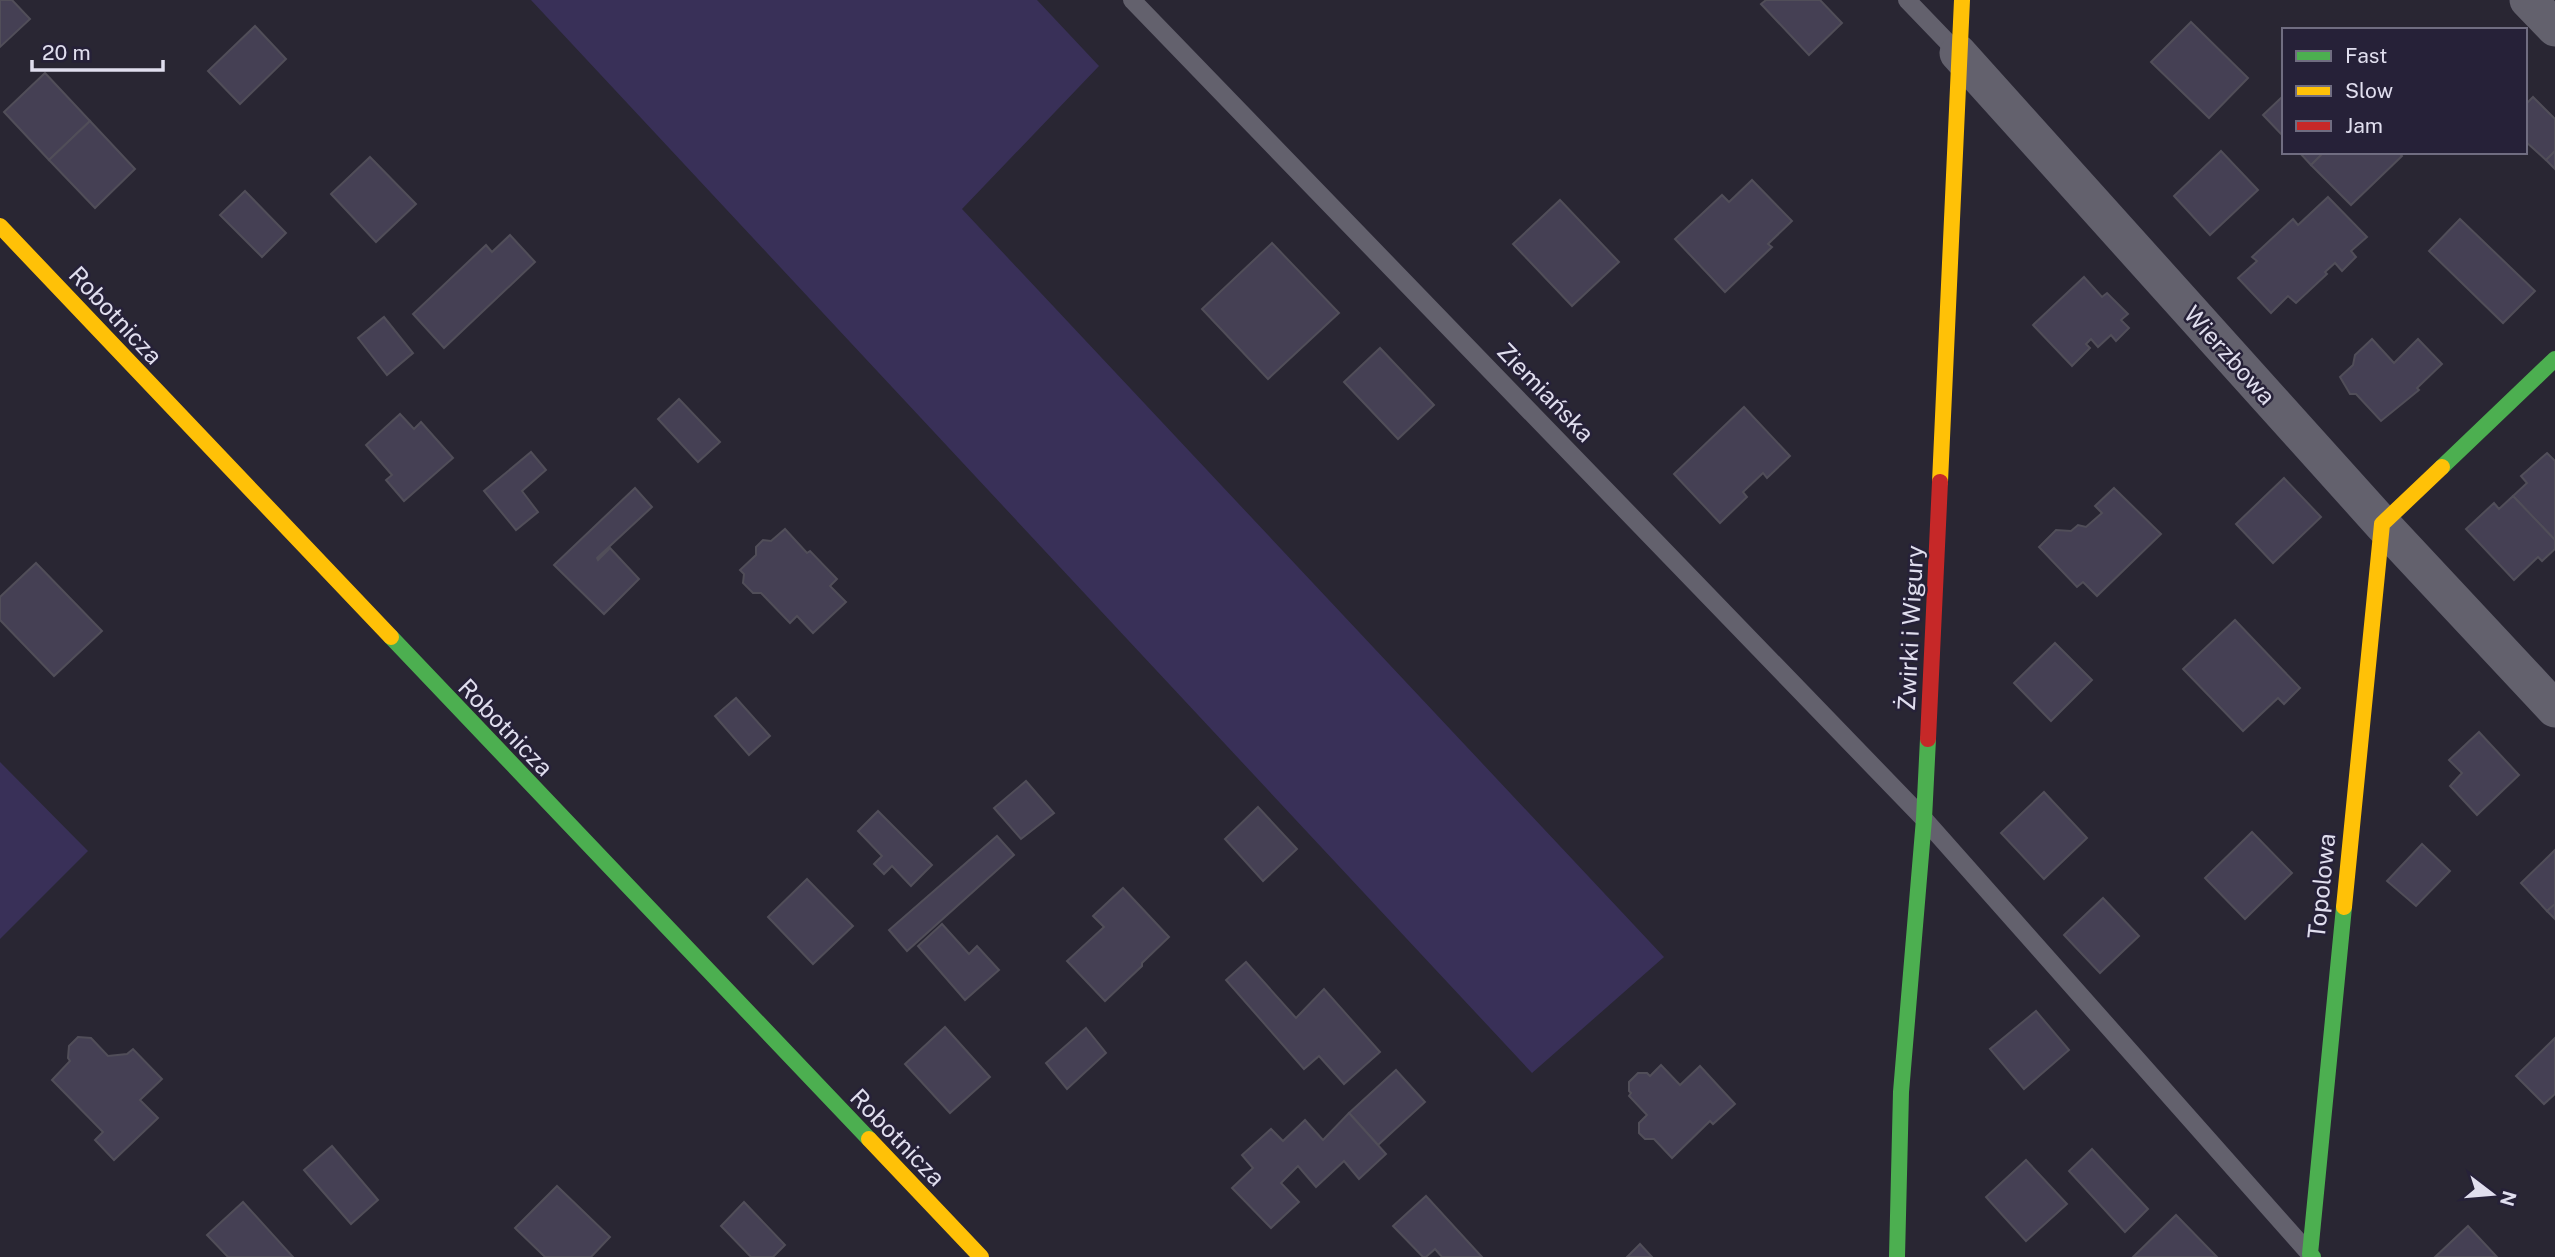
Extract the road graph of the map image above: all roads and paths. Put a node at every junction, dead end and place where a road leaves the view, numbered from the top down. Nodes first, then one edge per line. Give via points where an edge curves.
1 (1132, 0) edge
2 (1907, 0) edge
3 (1962, 0) edge
4 (2528, 0) edge
5 (2555, 28) edge
6 (1958, 53) junction
7 (0, 226) edge
8 (2555, 359) edge
9 (2382, 524) junction
10 (2555, 709) edge
11 (1924, 819) junction
12 (2312, 1255) edge
13 (981, 1257) edge
14 (1898, 1257) edge

1 - 11 lane, Ziemiańska
2 - 6 lane, Wierzbowa
3 - 6 street, Żwirki i Wigury
4 - 5 street
6 - 9 street, Wierzbowa
6 - 11 street, Żwirki i Wigury
7 - 13 street, Robotnicza
8 - 9 street
9 - 10 street, Wierzbowa
9 - 12 street, Topolowa
11 - 12 lane, Topolowa
11 - 14 street, Żwirki i Wigury via 1901,1092

